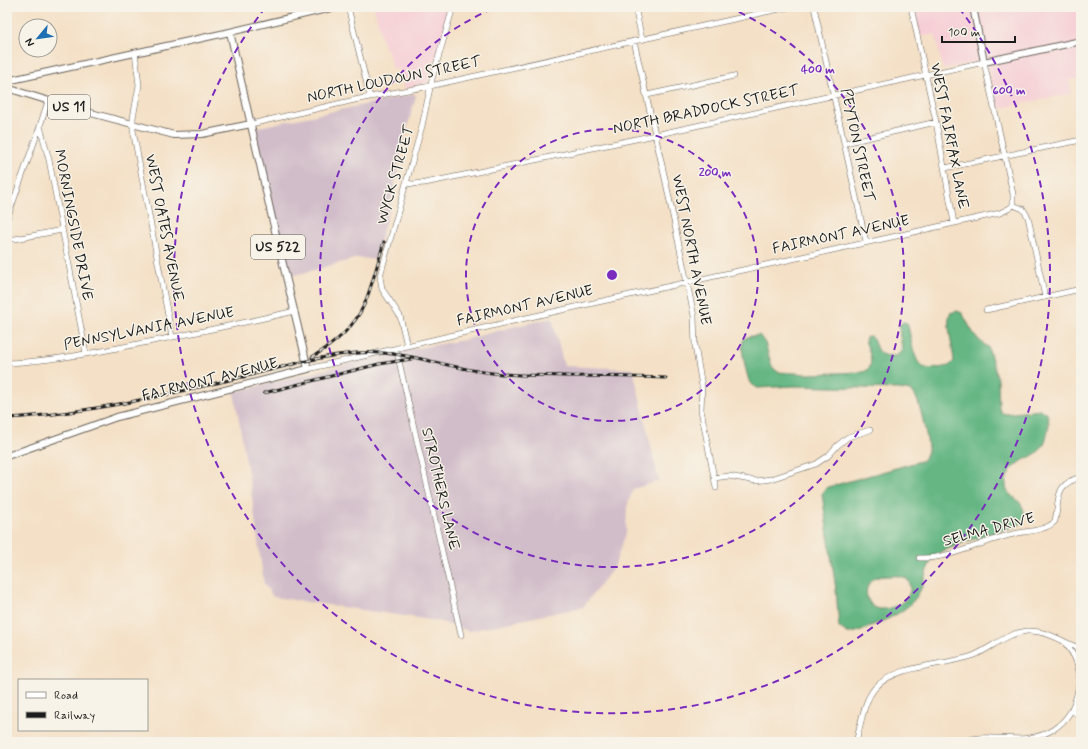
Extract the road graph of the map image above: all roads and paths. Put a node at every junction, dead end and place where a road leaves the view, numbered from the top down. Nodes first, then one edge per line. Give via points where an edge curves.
1 (335, 7) edge
2 (348, 7) edge
3 (453, 7) edge
4 (635, 7) edge
5 (789, 7) edge
6 (814, 7) edge
7 (911, 7) edge
8 (973, 7) edge
9 (768, 10) edge
10 (230, 32) junction
11 (642, 40) junction
12 (634, 41) junction
13 (1081, 41) edge
14 (135, 52) junction
15 (984, 62) junction
16 (926, 75) junction
17 (734, 76) dead end
18 (7, 81) edge
19 (430, 86) junction
20 (7, 88) edge
21 (647, 95) junction
22 (834, 95) junction
23 (370, 97) junction
24 (48, 101) junction
25 (936, 122) junction
26 (132, 124) junction
27 (251, 124) junction
28 (40, 126) junction
29 (655, 135) junction
30 (1081, 140) edge
31 (845, 143) junction
32 (1005, 156) junction
33 (945, 168) junction
34 (406, 183) junction
35 (1013, 205) junction
36 (7, 219) edge
37 (954, 223) junction
38 (62, 230) junction
39 (7, 239) edge
40 (866, 242) junction
41 (688, 283) junction
42 (1081, 289) edge
43 (1045, 297) junction
44 (986, 310) dead end
45 (295, 311) junction
46 (172, 337) junction
47 (407, 346) junction
48 (396, 348) junction
49 (86, 354) junction
50 (7, 363) edge
51 (308, 369) junction
52 (870, 430) dead end
53 (7, 456) edge
54 (1081, 477) edge
55 (714, 478) junction
56 (716, 488) dead end
57 (919, 558) dead end
58 (461, 635) dead end
59 (1063, 640) junction
60 (1081, 650) edge
61 (1081, 676) edge
62 (1072, 711) junction
63 (1081, 716) edge
64 (856, 742) edge
65 (961, 742) edge

1 - 10 main road, US 11
2 - 23 street
3 - 19 street, WYCK STREET
4 - 11 street
5 - 9 street, NORTH LOUDOUN STREET
6 - 22 street, PEYTON STREET
7 - 16 street, WEST FAIRFAX LANE
8 - 15 main road
9 - 11 street, NORTH LOUDOUN STREET
10 - 14 main road, US 11
10 - 27 main road
11 - 12 street, NORTH LOUDOUN STREET
12 - 19 street, NORTH LOUDOUN STREET
12 - 21 street, WEST NORTH AVENUE
13 - 15 main road, NORTH BRADDOCK STREET
14 - 18 main road, US 11
14 - 26 street via 139,85
15 - 16 street, NORTH BRADDOCK STREET
15 - 32 street
16 - 22 street, NORTH BRADDOCK STREET
16 - 25 street, WEST FAIRFAX LANE
17 - 21 street
19 - 23 street, NORTH LOUDOUN STREET
19 - 34 street, WYCK STREET
20 - 24 main road, NORTH LOUDOUN STREET / US 11
21 - 29 street, WEST NORTH AVENUE
22 - 29 street, NORTH BRADDOCK STREET
22 - 31 street, PEYTON STREET
23 - 27 street, NORTH LOUDOUN STREET
24 - 26 main road, NORTH LOUDOUN STREET / US 11
24 - 28 street
25 - 31 street
25 - 33 street, WEST FAIRFAX LANE
26 - 27 main road, NORTH LOUDOUN STREET / US 11 via 183,135 207,134
26 - 46 street, WEST OATES AVENUE
27 - 45 main road, US 522 via 276,239
28 - 36 street
28 - 38 street, MORNINGSIDE DRIVE
29 - 34 street, NORTH BRADDOCK STREET via 425,183
29 - 41 street, WEST NORTH AVENUE
30 - 32 street
31 - 40 street, PEYTON STREET
32 - 33 street
32 - 35 street via 1014,194
33 - 37 street, WEST FAIRFAX LANE
34 - 47 street, WYCK STREET via 380,281 382,289 400,316
35 - 37 street, FAIRMONT AVENUE via 1000,213
35 - 43 street via 1021,207 1028,217
37 - 40 street, FAIRMONT AVENUE
38 - 39 street
38 - 49 street, MORNINGSIDE DRIVE
40 - 41 street, FAIRMONT AVENUE
41 - 47 street, FAIRMONT AVENUE
41 - 55 street, WEST NORTH AVENUE via 702,386 701,410
42 - 43 street
43 - 44 street
45 - 46 street, PENNSYLVANIA AVENUE
45 - 51 main road, US 522
46 - 49 street, PENNSYLVANIA AVENUE
47 - 48 street, FAIRMONT AVENUE
48 - 51 street, FAIRMONT AVENUE
48 - 58 street, STROTHERS LANE
49 - 50 street, PENNSYLVANIA AVENUE
51 - 53 main road, FAIRMONT AVENUE via 116,417
52 - 55 street via 848,437 816,464 771,479 756,481 729,476
54 - 57 street, SELMA DRIVE via 1067,482 1062,487 1052,525 1004,536 936,558
55 - 56 street, WEST NORTH AVENUE
59 - 60 street
59 - 61 street via 1074,654
59 - 64 street via 1043,632 1019,632 971,656 908,670 888,678 876,687 868,699
61 - 62 street
62 - 63 street
62 - 65 street via 1061,725 1034,738 974,738

